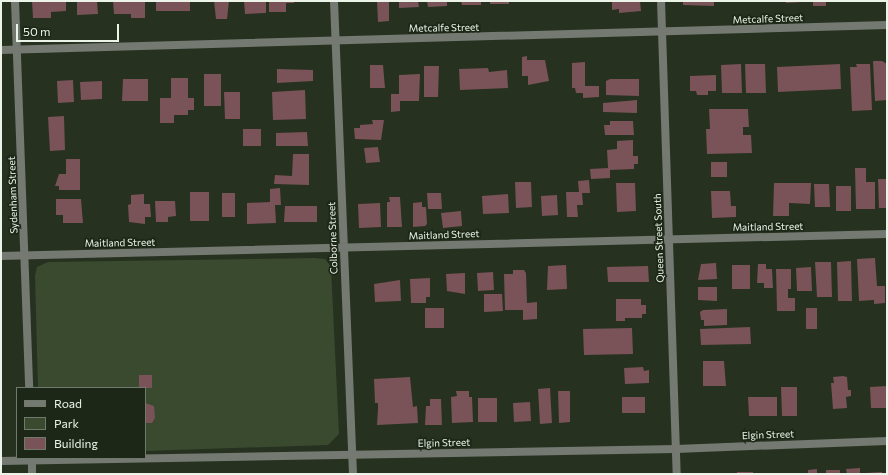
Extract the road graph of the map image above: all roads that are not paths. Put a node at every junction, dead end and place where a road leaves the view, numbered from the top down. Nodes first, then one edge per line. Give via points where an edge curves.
1 (15, 1) edge
2 (334, 1) edge
3 (661, 1) edge
4 (887, 25) edge
5 (662, 32) junction
6 (335, 40) junction
7 (17, 49) junction
8 (1, 50) edge
9 (887, 234) edge
10 (669, 239) junction
11 (344, 248) junction
12 (25, 255) junction
13 (1, 256) edge
14 (29, 387) edge
15 (887, 441) edge
16 (676, 449) junction
17 (352, 454) junction
18 (146, 457) edge
19 (32, 459) edge
20 (1, 461) edge
21 (32, 474) edge
22 (353, 474) edge
23 (677, 474) edge

1 - 7 street, Sydenham Street
2 - 6 street, Colborne Street
3 - 5 street, Queen Street South
4 - 5 street, Metcalfe Street
5 - 6 street, Metcalfe Street
5 - 10 street, Queen Street South
6 - 7 street, Metcalfe Street
6 - 11 street, Colborne Street
7 - 8 street, Metcalfe Street
7 - 12 street, Sydenham Street
9 - 10 street, Maitland Street
10 - 11 street, Maitland Street
10 - 16 street, Queen Street South
11 - 12 street, Maitland Street
11 - 17 street, Colborne Street
12 - 13 street, Maitland Street
12 - 14 street, Sydenham Street
15 - 16 street, Elgin Street
16 - 17 street, Elgin Street
16 - 23 street, Queen Street South
17 - 18 street, Elgin Street
17 - 22 street, Colborne Street
19 - 20 street, Elgin Street
19 - 21 street

